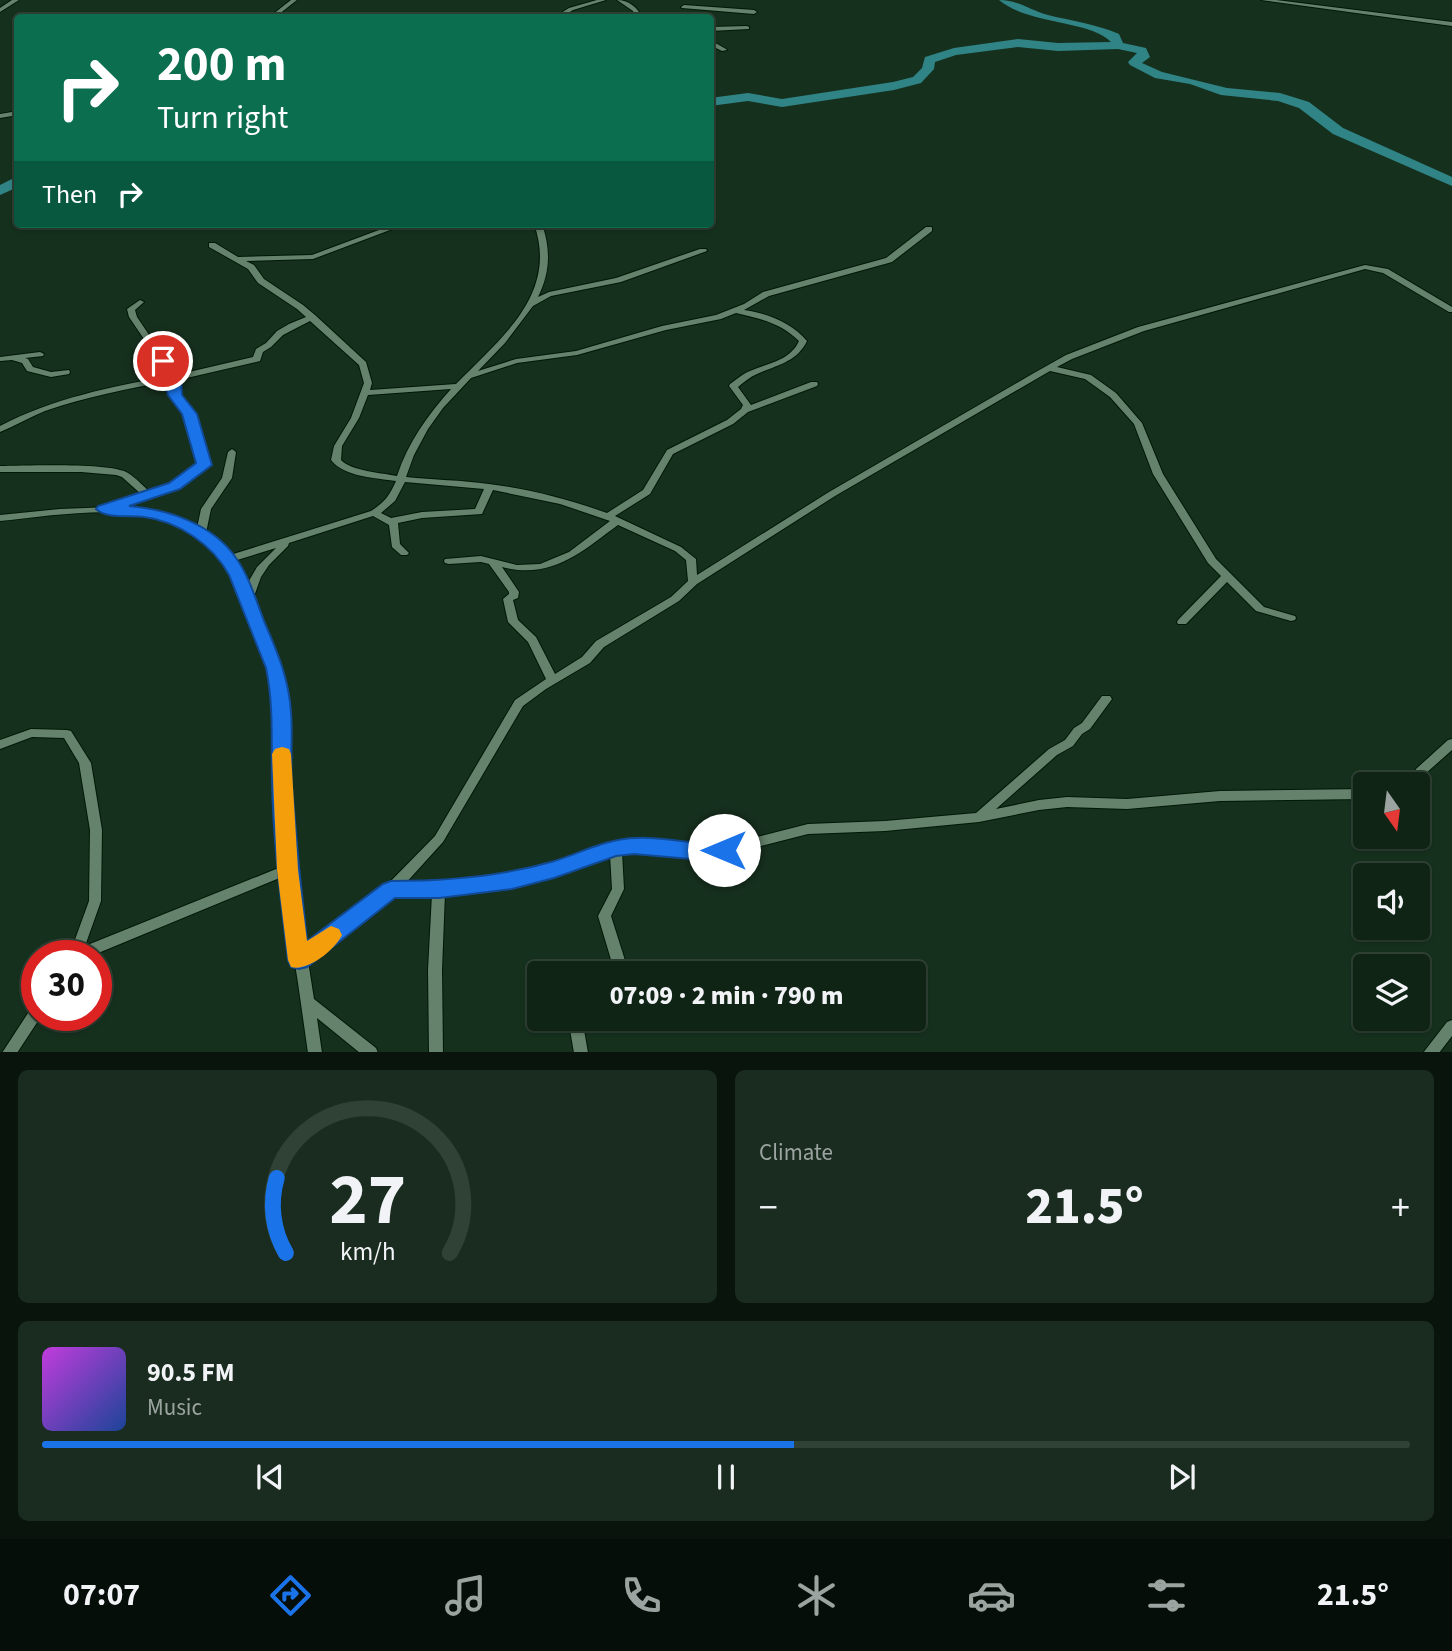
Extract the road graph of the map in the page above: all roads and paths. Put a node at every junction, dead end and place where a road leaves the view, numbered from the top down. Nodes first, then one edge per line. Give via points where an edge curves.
1 (16, 0) edge
2 (294, 0) edge
3 (603, 0) edge
4 (620, 0) edge
5 (682, 0) edge
6 (1264, 0) edge
7 (684, 7) junction
8 (0, 10) edge
9 (754, 12) dead end
10 (275, 14) edge
11 (562, 14) edge
12 (638, 14) edge
13 (687, 14) edge
14 (1452, 24) edge
15 (747, 28) dead end
16 (714, 29) edge
17 (714, 44) edge
18 (724, 50) dead end
19 (392, 228) edge
20 (539, 228) edge
21 (929, 229) dead end
22 (212, 245) dead end
23 (703, 251) dead end
24 (233, 259) junction
25 (140, 302) dead end
26 (531, 304) junction
27 (1452, 310) edge
28 (312, 317) junction
29 (718, 317) junction
30 (40, 354) dead end
31 (10, 358) junction
32 (0, 359) edge
33 (1051, 369) junction
34 (66, 372) dead end
35 (174, 378) junction
36 (467, 378) junction
37 (814, 384) dead end
38 (458, 386) junction
39 (365, 393) junction
40 (745, 410) junction
41 (0, 429) edge
42 (232, 452) dead end
43 (0, 469) edge
44 (401, 480) junction
45 (490, 487) junction
46 (149, 496) junction
47 (104, 509) junction
48 (374, 513) junction
49 (0, 518) edge
50 (612, 519) junction
51 (391, 521) junction
52 (201, 534) junction
53 (288, 541) junction
54 (404, 553) dead end
55 (229, 559) junction
56 (492, 560) junction
57 (449, 561) dead end
58 (1227, 576) junction
59 (693, 582) junction
60 (247, 604) junction
61 (1291, 618) dead end
62 (1182, 622) dead end
63 (552, 680) junction
64 (1106, 698) dead end
65 (1452, 743) edge
66 (0, 745) edge
67 (1420, 772) edge
68 (1353, 794) edge
69 (979, 817) junction
70 (615, 848) junction
71 (288, 870) junction
72 (439, 889) junction
73 (391, 890) junction
74 (81, 940) edge
75 (112, 941) edge
76 (299, 960) junction
77 (618, 961) edge
78 (311, 1003) junction
79 (1452, 1026) edge
80 (24, 1031) edge
81 (577, 1031) edge
82 (9, 1052) edge
83 (315, 1052) edge
84 (372, 1052) edge
85 (436, 1052) edge
86 (581, 1052) edge
87 (1430, 1052) edge

1 - 8 street
2 - 10 street
3 - 11 street
4 - 12 street
5 - 7 street
6 - 14 street
7 - 9 street
7 - 13 street
15 - 16 street
17 - 18 street
19 - 24 street via 313,257
20 - 26 street via 545,260
21 - 29 street via 889,260 766,294
22 - 24 street
23 - 26 street via 618,280 549,294
24 - 28 street via 251,267 261,281
25 - 35 street via 131,309 132,317
26 - 36 street
27 - 33 street via 1385,271 1359,268 1141,329 1069,357
28 - 35 street via 289,326 272,345 259,351 257,359
28 - 39 street via 363,364 368,383
29 - 36 street via 577,354 516,361
29 - 40 street via 754,313 797,333 803,341 801,348 776,365 749,374 733,386 747,405
30 - 31 street
31 - 32 street
31 - 34 street via 51,375
33 - 58 street via 1097,382 1138,423 1158,474 1203,549
33 - 59 street via 832,495
35 - 41 street via 111,390 27,415
35 - 46 street via 175,395 189,414 204,465 175,486
36 - 38 street
37 - 40 street
38 - 39 street
38 - 44 street via 415,442
39 - 44 street via 338,446 336,460 358,472
40 - 50 street via 670,452 647,492
42 - 52 street via 227,478 206,509
43 - 46 street via 117,472
44 - 45 street
44 - 48 street via 389,503
45 - 50 street via 562,500
45 - 51 street via 479,512
46 - 47 street
47 - 49 street
47 - 52 street via 149,512
48 - 51 street
48 - 53 street
50 - 56 street via 572,554 541,567 517,568
50 - 59 street via 686,554 691,559
51 - 54 street via 396,545
52 - 55 street
53 - 55 street
53 - 60 street via 256,574
55 - 60 street
56 - 57 street
56 - 63 street via 513,592 508,599 513,622 522,626
58 - 61 street via 1260,609
58 - 62 street
59 - 63 street via 675,599 600,644 586,660
60 - 71 street via 278,683
63 - 73 street via 519,703 439,839
64 - 69 street via 1069,743 1052,752
65 - 67 street
66 - 74 street via 31,733 67,734 85,763 96,830 95,901
68 - 69 street via 1220,796 1127,804 1067,802
69 - 70 street via 808,829 714,853
70 - 72 street via 523,878
70 - 77 street via 618,889 604,916
71 - 75 street
71 - 76 street
72 - 73 street
72 - 85 street
73 - 76 street
76 - 78 street
78 - 83 street
78 - 84 street
79 - 87 street
80 - 82 street
81 - 86 street

